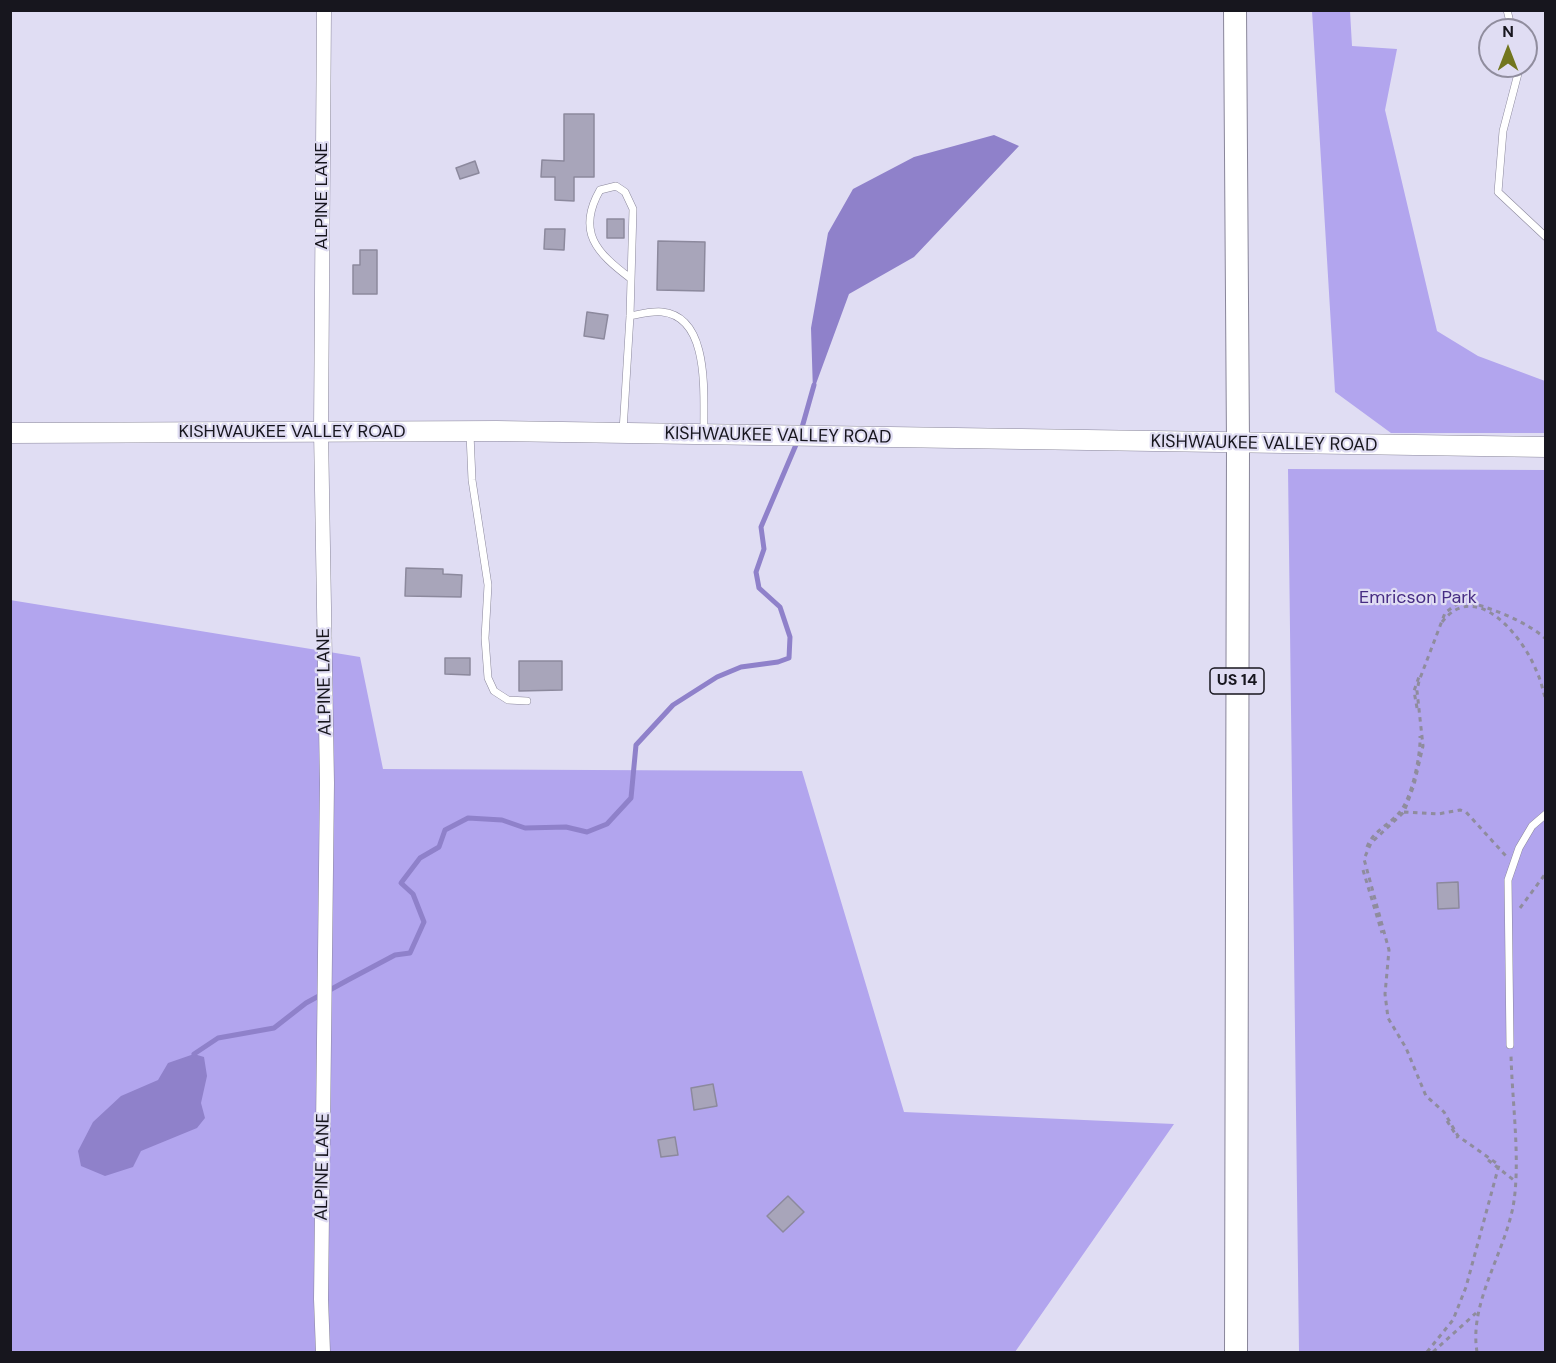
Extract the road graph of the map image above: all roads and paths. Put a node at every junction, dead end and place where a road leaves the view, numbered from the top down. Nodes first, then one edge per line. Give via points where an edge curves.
1 (324, 10) edge
2 (1235, 10) edge
3 (1517, 78) edge
4 (1545, 237) edge
5 (630, 278) junction
6 (630, 316) junction
7 (321, 431) junction
8 (470, 432) junction
9 (10, 433) edge
10 (623, 434) junction
11 (704, 435) junction
12 (1238, 444) junction
13 (1545, 447) edge
14 (1436, 629) junction
15 (1545, 639) edge
16 (526, 701) dead end
17 (1545, 701) edge
18 (1402, 812) junction
19 (1545, 814) edge
20 (1514, 864) junction
21 (1545, 873) edge
22 (1509, 926) junction
23 (1510, 1045) joint
24 (1499, 1168) junction
25 (1515, 1180) junction
26 (1477, 1312) junction
27 (323, 1353) edge
28 (1236, 1353) edge
29 (1427, 1353) edge
30 (1434, 1353) edge
31 (1477, 1353) edge

1 - 7 street, ALPINE LANE
2 - 12 main road, US 14
3 - 4 lane via 1503,131 1498,192
5 - 5 lane via 633,209 625,192 616,186 600,190 591,205 592,242
5 - 6 lane
6 - 10 lane
6 - 11 lane via 662,312 680,317 697,338
7 - 8 street, KISHWAUKEE VALLEY ROAD
7 - 9 street, KISHWAUKEE VALLEY ROAD
7 - 27 street, ALPINE LANE via 327,783
8 - 10 street, KISHWAUKEE VALLEY ROAD
8 - 16 lane via 473,491 488,585 488,678 494,692 508,700
10 - 11 street, KISHWAUKEE VALLEY ROAD
11 - 12 street, KISHWAUKEE VALLEY ROAD
12 - 13 street, KISHWAUKEE VALLEY ROAD
12 - 28 main road, US 14
14 - 15 path via 1445,613 1462,600 1486,607
14 - 17 path via 1464,605 1484,608 1509,626 1536,669
14 - 18 path via 1414,692 1420,746
18 - 20 path via 1466,812
18 - 24 path via 1369,842 1362,858 1387,951 1387,1018 1425,1097 1442,1113 1456,1136
19 - 20 lane via 1532,826
20 - 22 lane via 1508,880
21 - 22 path
22 - 23 lane
23 - 25 path
24 - 25 path
24 - 29 path via 1453,1320
25 - 26 path via 1503,1247
26 - 30 path
26 - 31 path

